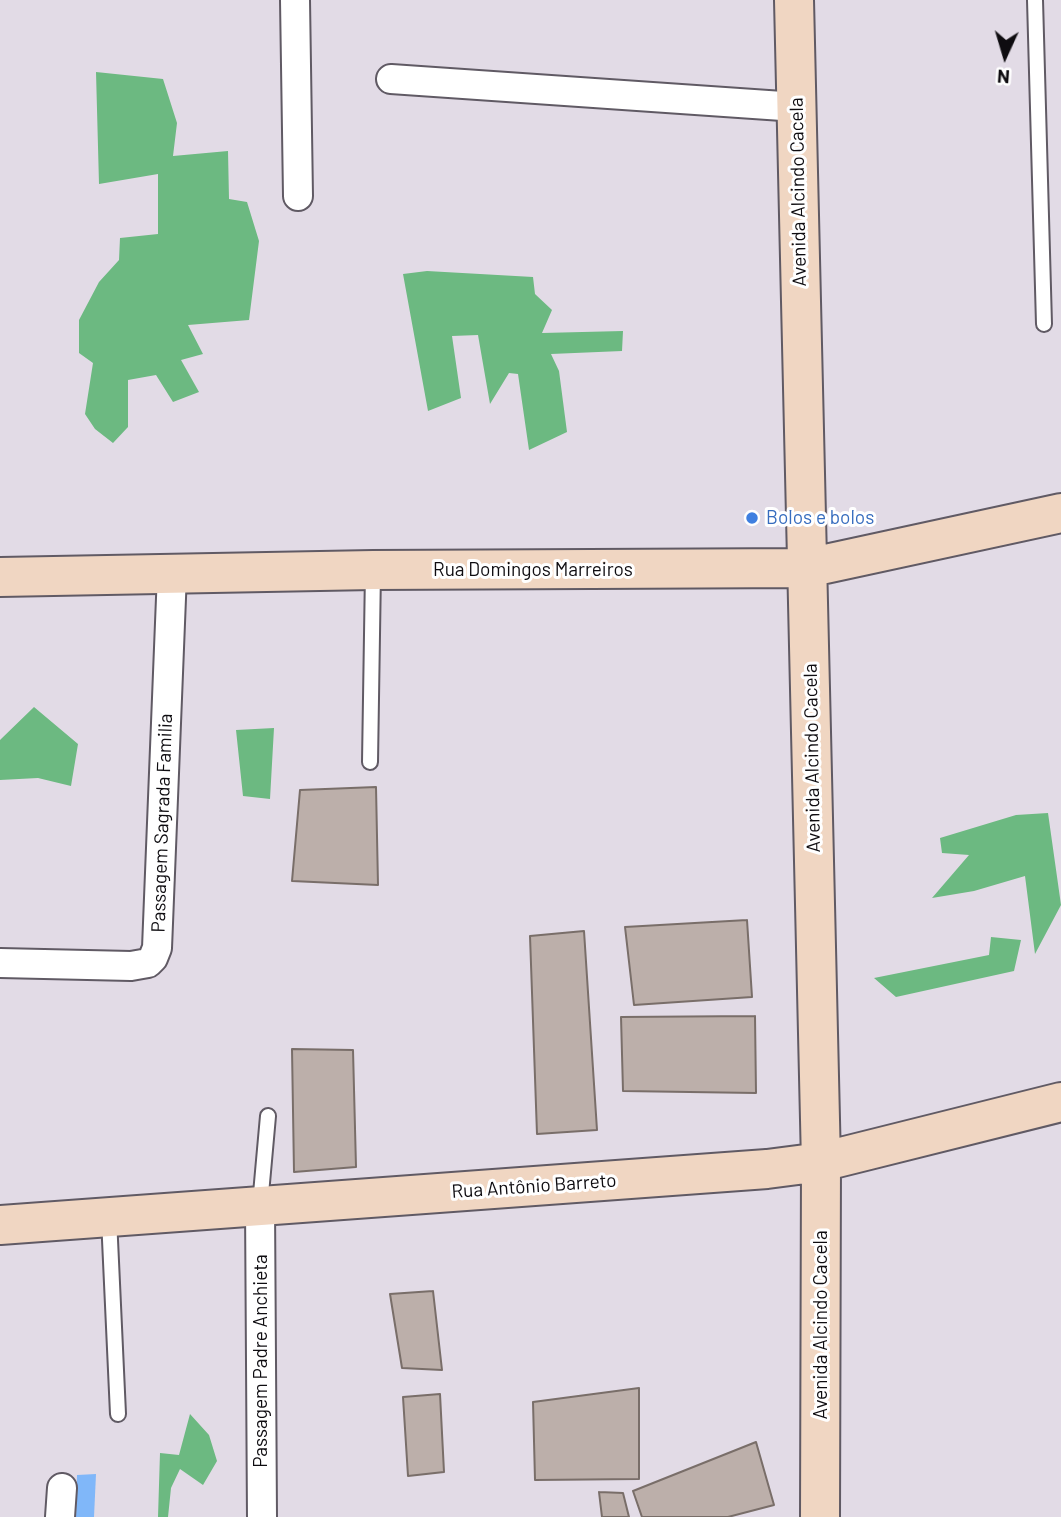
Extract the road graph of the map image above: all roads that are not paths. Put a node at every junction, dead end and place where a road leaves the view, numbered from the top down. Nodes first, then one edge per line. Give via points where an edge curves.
1 (295, 0) edge
2 (794, 0) edge
3 (1035, 0) edge
4 (391, 79) dead end
5 (797, 107) junction
6 (298, 196) dead end
7 (1044, 324) dead end
8 (1061, 513) edge
9 (807, 568) junction
10 (373, 570) junction
11 (172, 573) junction
12 (0, 577) edge
13 (370, 762) dead end
14 (0, 962) edge
15 (1061, 1102) edge
16 (268, 1116) dead end
17 (821, 1162) junction
18 (260, 1205) junction
19 (109, 1217) junction
20 (0, 1225) edge
21 (118, 1414) dead end
22 (62, 1488) dead end
23 (60, 1517) edge
24 (262, 1517) edge
25 (820, 1517) edge

1 - 6 street
2 - 5 main road, Avenida Alcindo Cacela
3 - 7 lane
4 - 5 street
5 - 9 main road, Avenida Alcindo Cacela
8 - 9 main road, Rua Domingos Marreiros
9 - 10 main road, Rua Domingos Marreiros
9 - 17 main road, Avenida Alcindo Cacela
10 - 11 main road, Rua Domingos Marreiros
10 - 13 lane
11 - 12 main road, Rua Domingos Marreiros
11 - 14 street, Passagem Sagrada Familia via 157,948 153,958 131,967
15 - 17 main road, Rua Antônio Barreto
16 - 18 lane
17 - 18 main road, Rua Antônio Barreto
17 - 25 main road, Avenida Alcindo Cacela
18 - 19 main road, Rua Antônio Barreto
18 - 24 street, Passagem Padre Anchieta
19 - 20 main road, Rua Antônio Barreto
19 - 21 lane
22 - 23 street

